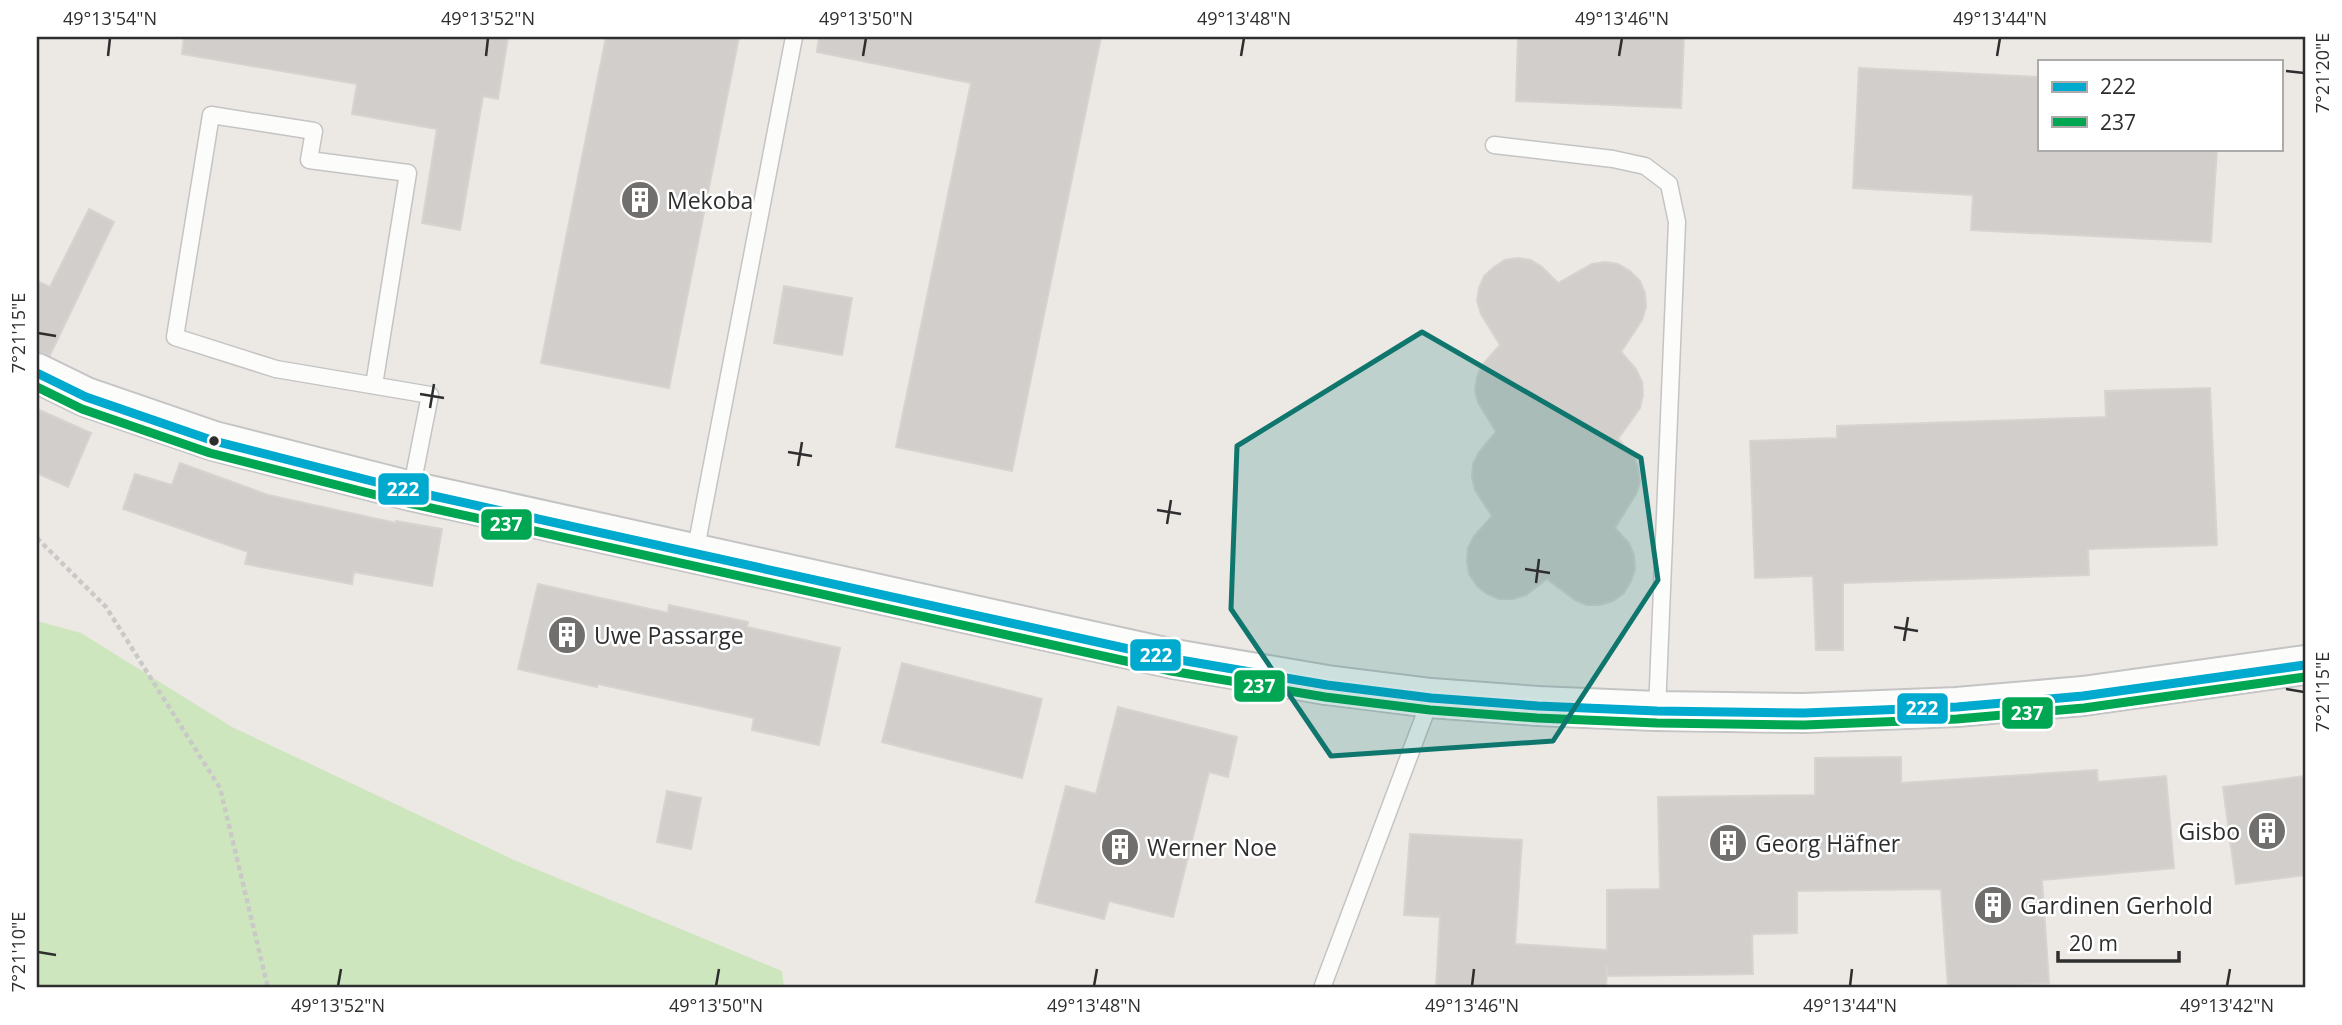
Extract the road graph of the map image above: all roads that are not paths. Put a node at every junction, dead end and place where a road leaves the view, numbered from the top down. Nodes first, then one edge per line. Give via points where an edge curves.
1 (794, 37) edge
2 (1494, 145) dead end
3 (37, 373) edge
4 (374, 385) junction
5 (411, 491) junction
6 (695, 553) junction
7 (2305, 665) edge
8 (1431, 698) junction
9 (1657, 711) junction
10 (1322, 988) edge

1 - 6 lane
2 - 9 lane via 1624,161 1645,166 1669,184 1678,222
3 - 5 street via 86,397 214,441
4 - 4 lane via 276,369 175,337 211,115 314,131 309,160 408,173
4 - 5 lane via 430,395
5 - 6 street
6 - 8 street via 1174,659
7 - 9 street via 2082,696 1957,706 1804,713
8 - 9 street
8 - 10 lane

